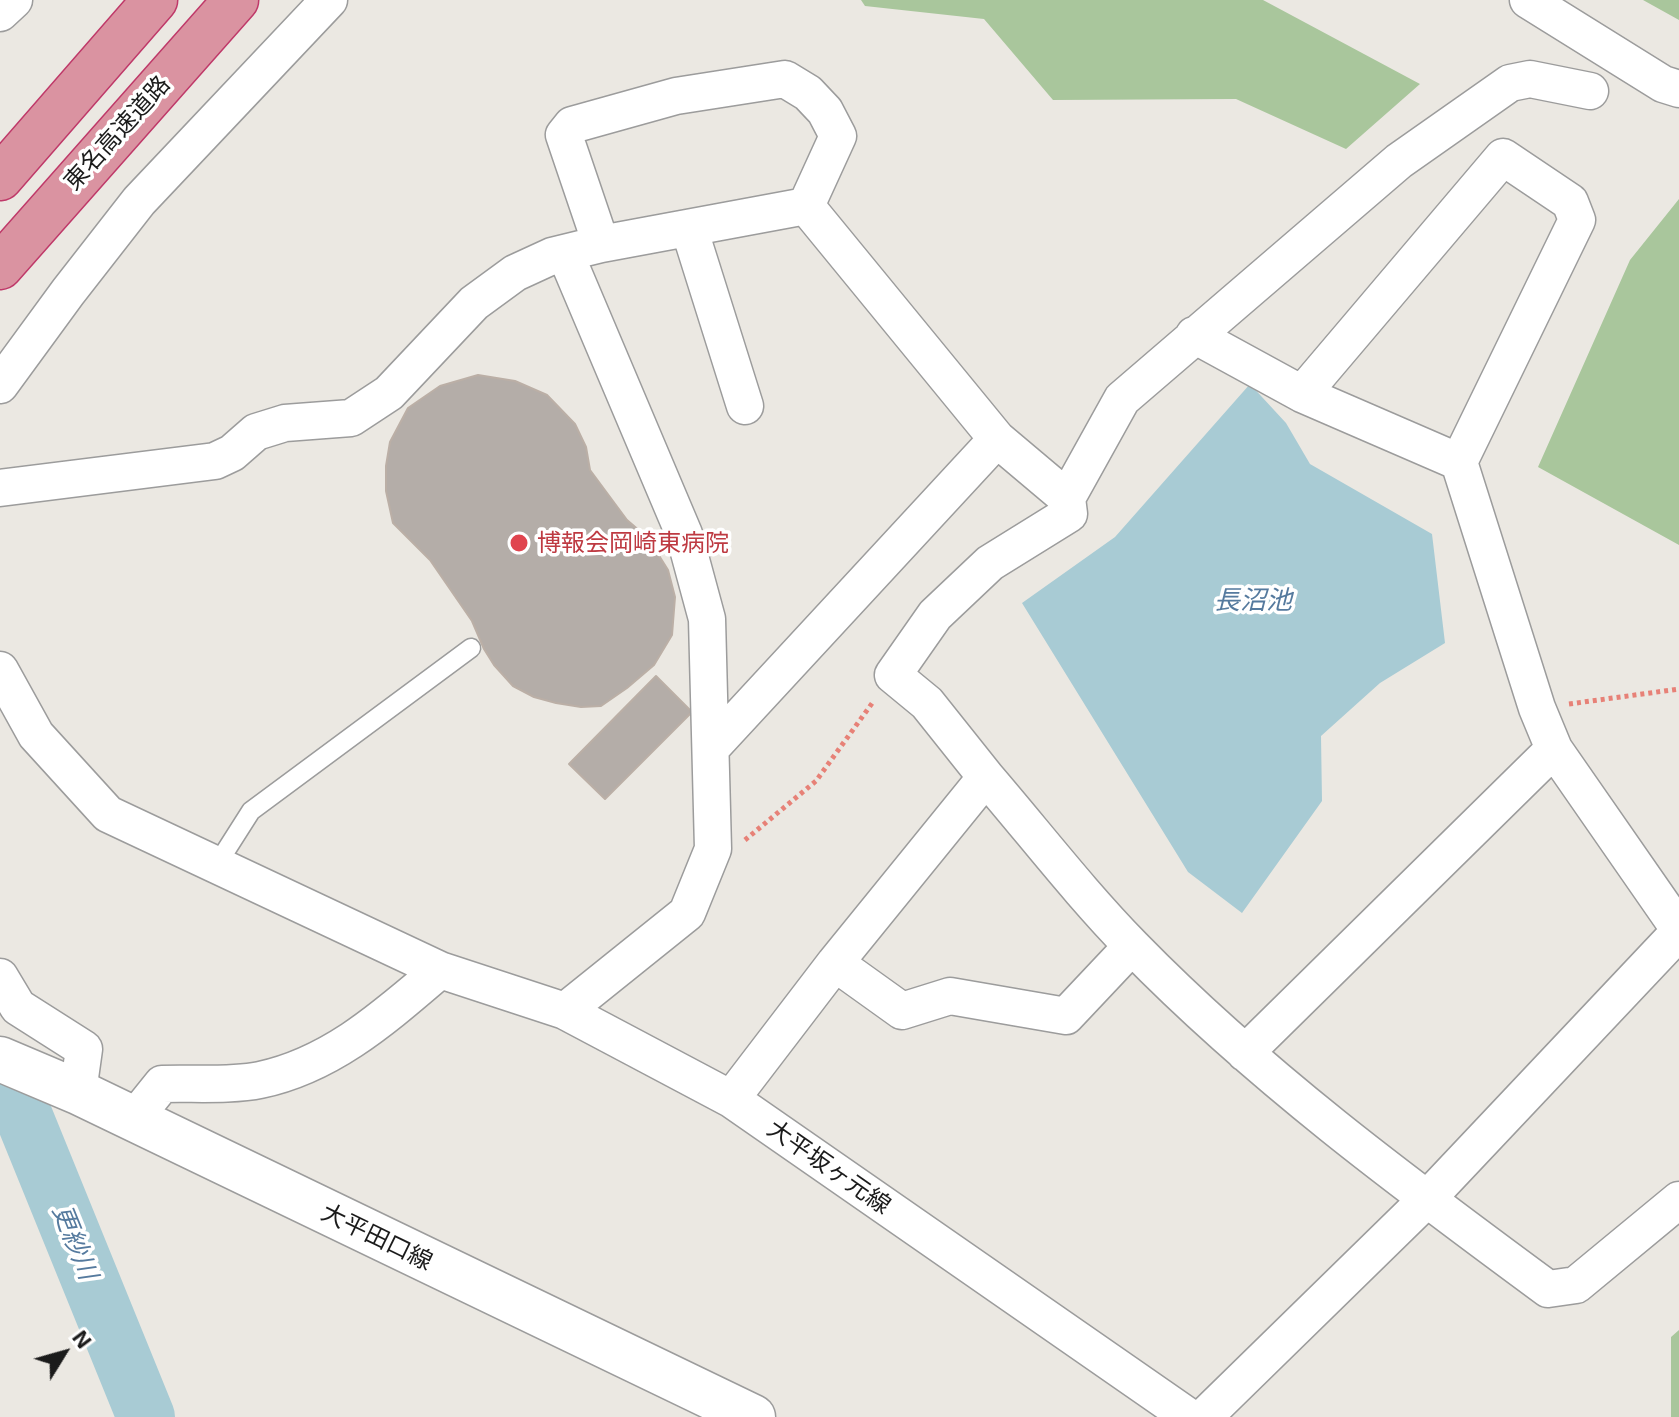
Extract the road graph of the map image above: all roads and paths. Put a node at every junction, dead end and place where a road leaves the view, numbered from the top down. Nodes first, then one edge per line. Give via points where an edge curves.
1 (14, 0) edge
2 (155, 0) edge
3 (236, 0) edge
4 (329, 0) edge
5 (1528, 0) edge
6 (0, 13) edge
7 (1671, 87) edge
8 (1590, 91) dead end
9 (0, 178) edge
10 (806, 206) junction
11 (689, 228) junction
12 (601, 244) junction
13 (565, 253) junction
14 (0, 267) edge
15 (1194, 335) junction
16 (0, 385) edge
17 (1302, 394) junction
18 (745, 406) dead end
19 (997, 439) junction
20 (1459, 462) junction
21 (0, 488) edge
22 (1067, 498) junction
23 (471, 648) dead end
24 (0, 670) edge
25 (893, 675) junction
26 (1679, 689) edge
27 (1537, 708) junction
28 (712, 747) junction
29 (1554, 749) junction
30 (986, 777) junction
31 (713, 849) junction
32 (216, 866) junction
33 (1679, 930) edge
34 (1132, 946) junction
35 (835, 963) junction
36 (440, 970) junction
37 (0, 977) edge
38 (565, 1011) junction
39 (1245, 1053) junction
40 (0, 1059) edge
41 (63, 1087) junction
42 (731, 1099) junction
43 (133, 1120) junction
44 (1427, 1199) junction
45 (1679, 1200) edge
46 (753, 1417) edge
47 (1189, 1417) edge
48 (1204, 1417) edge

1 - 6 street
2 - 9 highway
3 - 14 highway, 東名高速道路
4 - 16 street via 139,201
5 - 7 street
8 - 15 street via 1530,79 1510,83 1399,161
10 - 11 street
10 - 12 street via 838,136 808,93 785,79 676,96 572,125 564,135
10 - 19 street
11 - 12 street
11 - 18 street
12 - 13 street
13 - 21 street via 515,273 474,303 389,393 351,418 285,423 256,432 215,461
13 - 28 street via 684,534 707,619
15 - 17 street
15 - 22 street via 1122,399
17 - 20 street
17 - 20 street via 1503,157 1570,202 1577,220
19 - 22 street
19 - 28 street
20 - 27 street
22 - 25 street via 1069,514 990,563 935,615
23 - 32 lane via 251,811
24 - 32 street, 大平坂ヶ元線 via 36,735 108,814
25 - 30 street via 927,703
25 - 31 path via 816,781 741,842
26 - 27 path
27 - 29 street
28 - 31 street
29 - 33 street
29 - 39 street
30 - 34 street
30 - 35 street
31 - 38 street via 687,913
32 - 36 street, 大平坂ヶ元線
33 - 44 street
34 - 35 street via 1066,1016 950,996 902,1011
34 - 39 street
35 - 42 street
36 - 38 street, 大平坂ヶ元線
36 - 43 street via 368,1031 315,1062 259,1081 162,1084
37 - 41 street via 18,1007 84,1049
38 - 42 street, 大平坂ヶ元線
39 - 44 street
40 - 41 street, 大平田口線
41 - 43 street, 大平田口線
42 - 47 street, 大平坂ヶ元線
43 - 46 street, 大平田口線
44 - 45 street via 1548,1289 1576,1285
44 - 48 street

